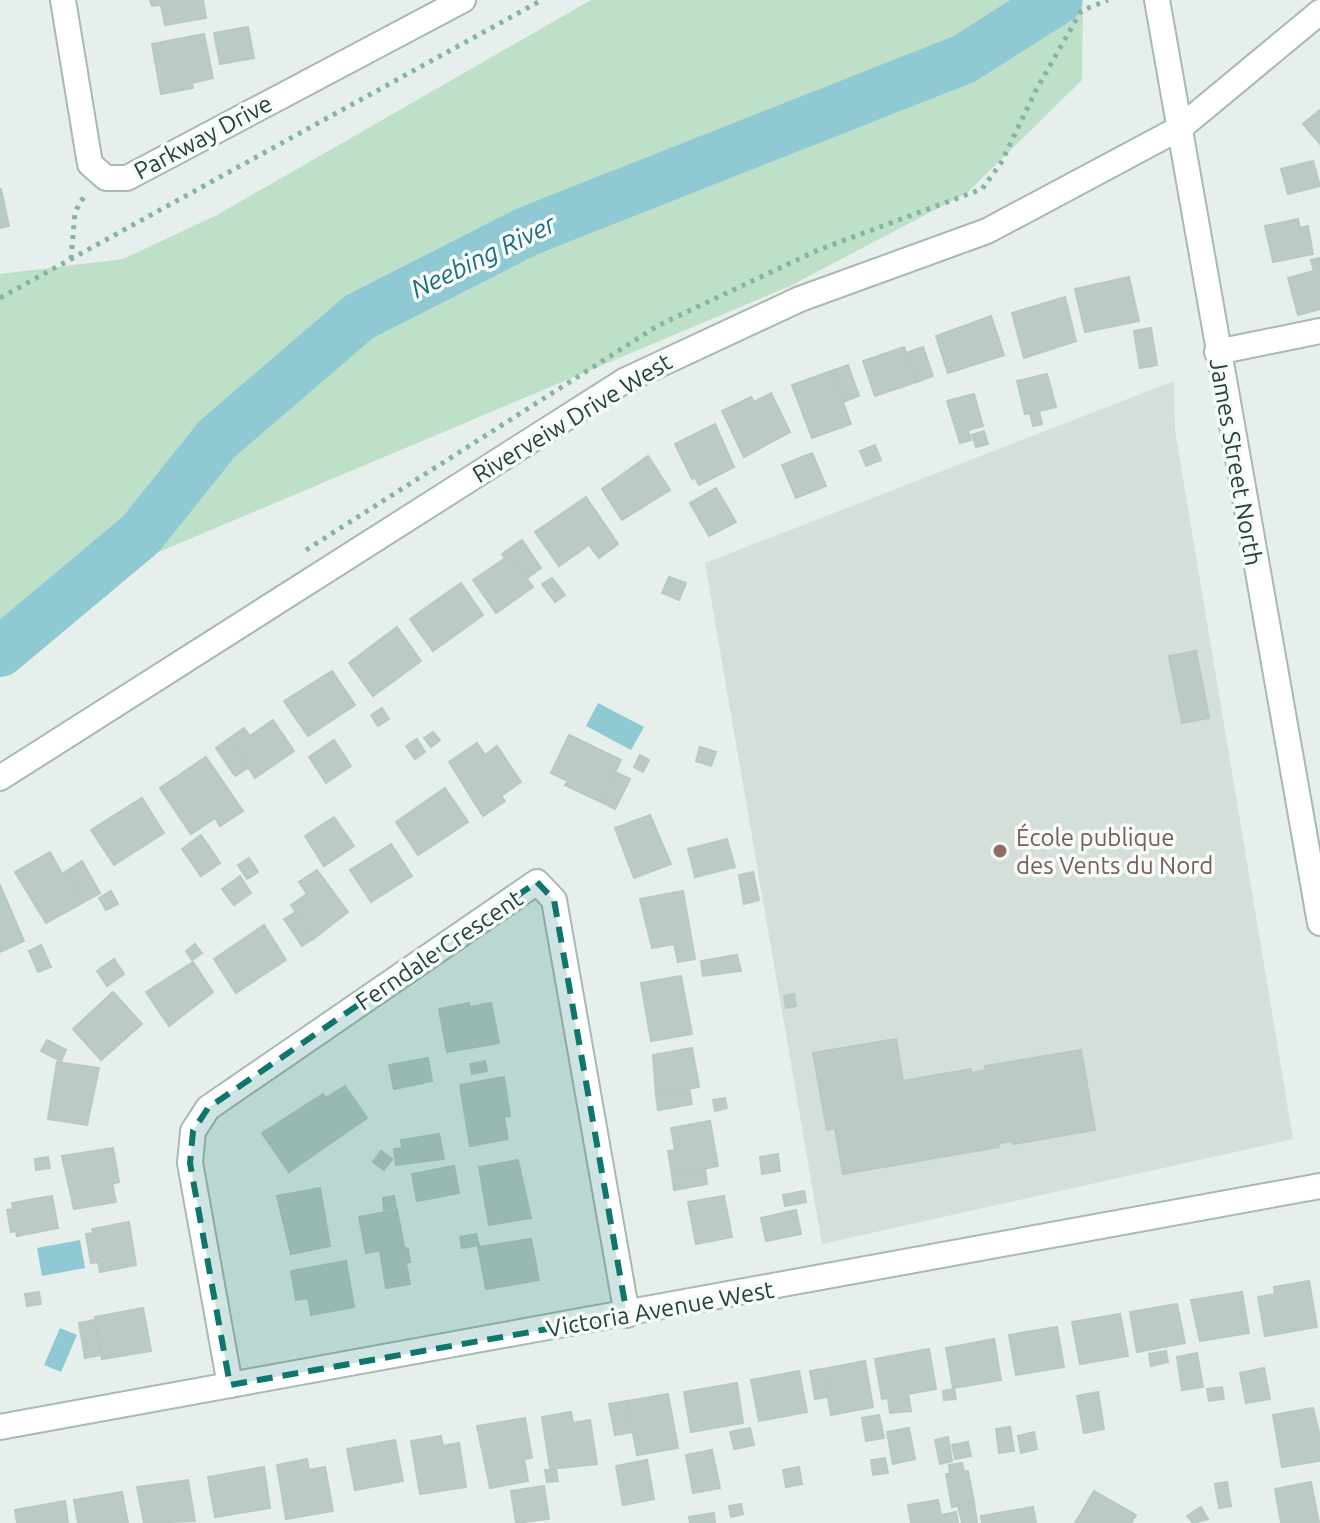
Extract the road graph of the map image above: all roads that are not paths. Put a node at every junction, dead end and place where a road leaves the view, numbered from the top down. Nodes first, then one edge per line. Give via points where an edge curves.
1 (63, 0) edge
2 (463, 0) edge
3 (1157, 4) edge
4 (1320, 12) edge
5 (1180, 128) junction
6 (1320, 331) edge
7 (1217, 352) junction
8 (0, 778) edge
9 (1320, 923) edge
10 (1320, 1186) edge
11 (627, 1315) junction
12 (230, 1385) junction
13 (0, 1427) edge

1 - 2 street, Parkway Drive via 90,164 106,178 127,178
3 - 5 street, James Street North
4 - 5 street, Riverveiw Drive West
5 - 7 street, James Street North
5 - 8 street, Riverveiw Drive West via 987,231 800,299 624,381
6 - 7 street
7 - 9 street, James Street North
10 - 11 street, Victoria Avenue West
11 - 12 street, Victoria Avenue West
11 - 12 street, Ferndale Crescent via 554,900 537,882 208,1108 193,1131 190,1163
12 - 13 street, Victoria Avenue West

